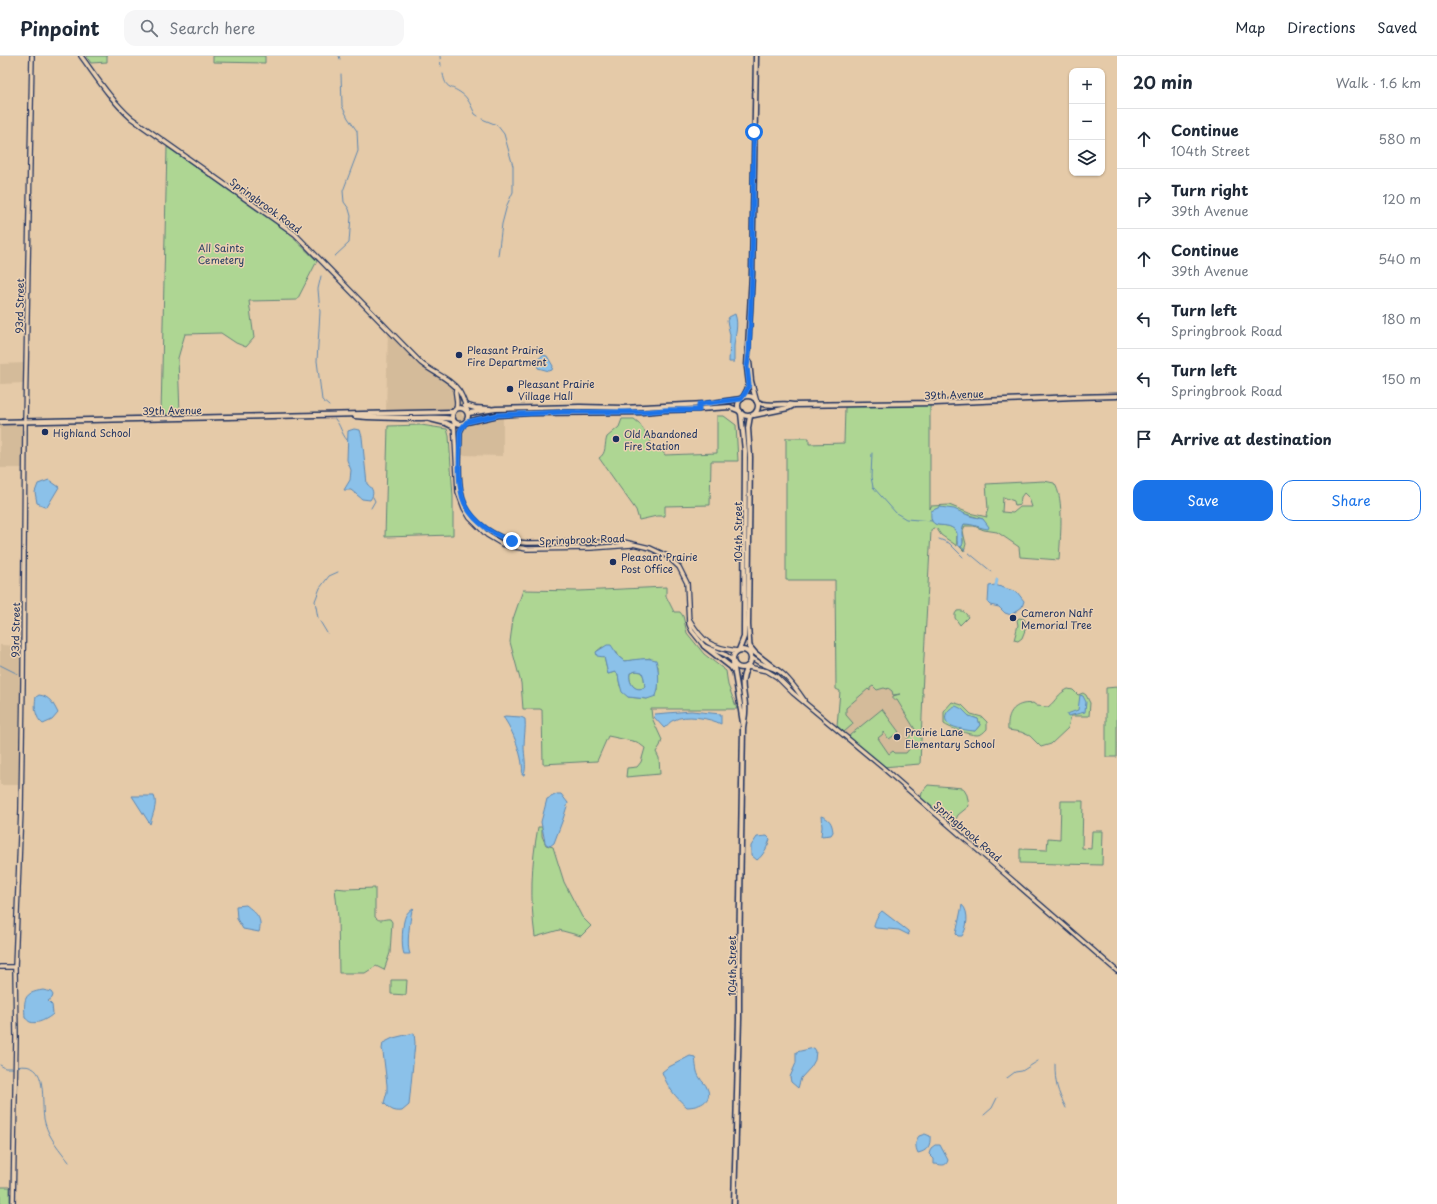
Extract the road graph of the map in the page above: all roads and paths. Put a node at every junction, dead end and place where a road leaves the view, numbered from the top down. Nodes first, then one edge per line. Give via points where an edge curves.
1 (32, 56) edge
2 (81, 56) edge
3 (756, 56) edge
4 (749, 353) junction
5 (456, 388) junction
6 (1117, 396) edge
7 (742, 399) junction
8 (757, 401) junction
9 (699, 404) junction
10 (465, 405) junction
11 (793, 405) junction
12 (496, 409) junction
13 (699, 410) junction
14 (454, 411) junction
15 (468, 412) junction
16 (740, 412) junction
17 (345, 414) junction
18 (751, 416) junction
19 (427, 418) junction
20 (453, 420) junction
21 (25, 421) junction
22 (0, 422) edge
23 (465, 423) junction
24 (454, 427) junction
25 (637, 545) junction
26 (688, 616) junction
27 (704, 646) junction
28 (750, 646) junction
29 (738, 651) junction
30 (751, 656) junction
31 (733, 661) junction
32 (747, 667) junction
33 (777, 670) junction
34 (733, 672) junction
35 (807, 704) junction
36 (744, 728) junction
37 (0, 967) edge
38 (15, 967) junction
39 (1117, 971) edge
40 (13, 1204) edge
41 (734, 1204) edge

1 - 21 street, 93rd Street
2 - 5 street, Springbrook Road via 123,111 295,234 420,363
3 - 4 main road
4 - 7 main road via 749,384
4 - 8 main road via 751,380
5 - 10 street, Springbrook Road
5 - 14 street via 458,403
6 - 11 main road, 39th Avenue
7 - 8 main road via 748,396
7 - 9 main road
7 - 16 main road via 738,405
8 - 11 main road, 39th Avenue via 768,406
8 - 18 main road via 757,411
9 - 12 main road via 627,408
9 - 13 main road
10 - 12 main road
10 - 15 street, Springbrook Road
11 - 18 main road, 39th Avenue
12 - 15 main road
13 - 16 main road via 730,407
13 - 23 main road via 530,413 498,415
14 - 15 main road via 464,408
14 - 17 main road, 39th Avenue
14 - 20 main road
15 - 23 main road via 469,417
16 - 18 main road
16 - 29 main road, 104th Street via 745,451 744,637
17 - 19 main road, 39th Avenue via 371,418
17 - 21 main road, 39th Avenue
18 - 28 main road, 104th Street via 748,428
19 - 20 main road, 39th Avenue via 442,417
19 - 24 main road
20 - 23 main road via 458,424
20 - 24 street, Springbrook Road
21 - 22 main road, 39th Avenue
21 - 38 street, 93rd Street via 21,809
23 - 25 street, Springbrook Road via 460,432 461,491 466,506 488,530 519,542 624,542
24 - 25 street, Springbrook Road via 458,492 470,518 490,538 528,549
25 - 26 street, Springbrook Road via 666,556 678,567 687,583
26 - 27 street, Springbrook Road via 692,631
26 - 29 street via 701,637 710,645
27 - 31 street, Springbrook Road via 726,655
27 - 34 main road via 731,666
28 - 30 main road, 104th Street
28 - 33 main road
29 - 30 main road via 745,650
29 - 31 main road
30 - 32 main road via 751,662
30 - 33 street, Springbrook Road via 758,663
31 - 32 main road via 736,667
31 - 34 main road, 104th Street
32 - 35 street, Springbrook Road via 772,674
32 - 36 main road, 104th Street via 742,677
33 - 35 street, Springbrook Road
34 - 36 main road, 104th Street
35 - 39 street, Springbrook Road
36 - 41 main road, 104th Street
37 - 38 street
38 - 40 street, 93rd Street

